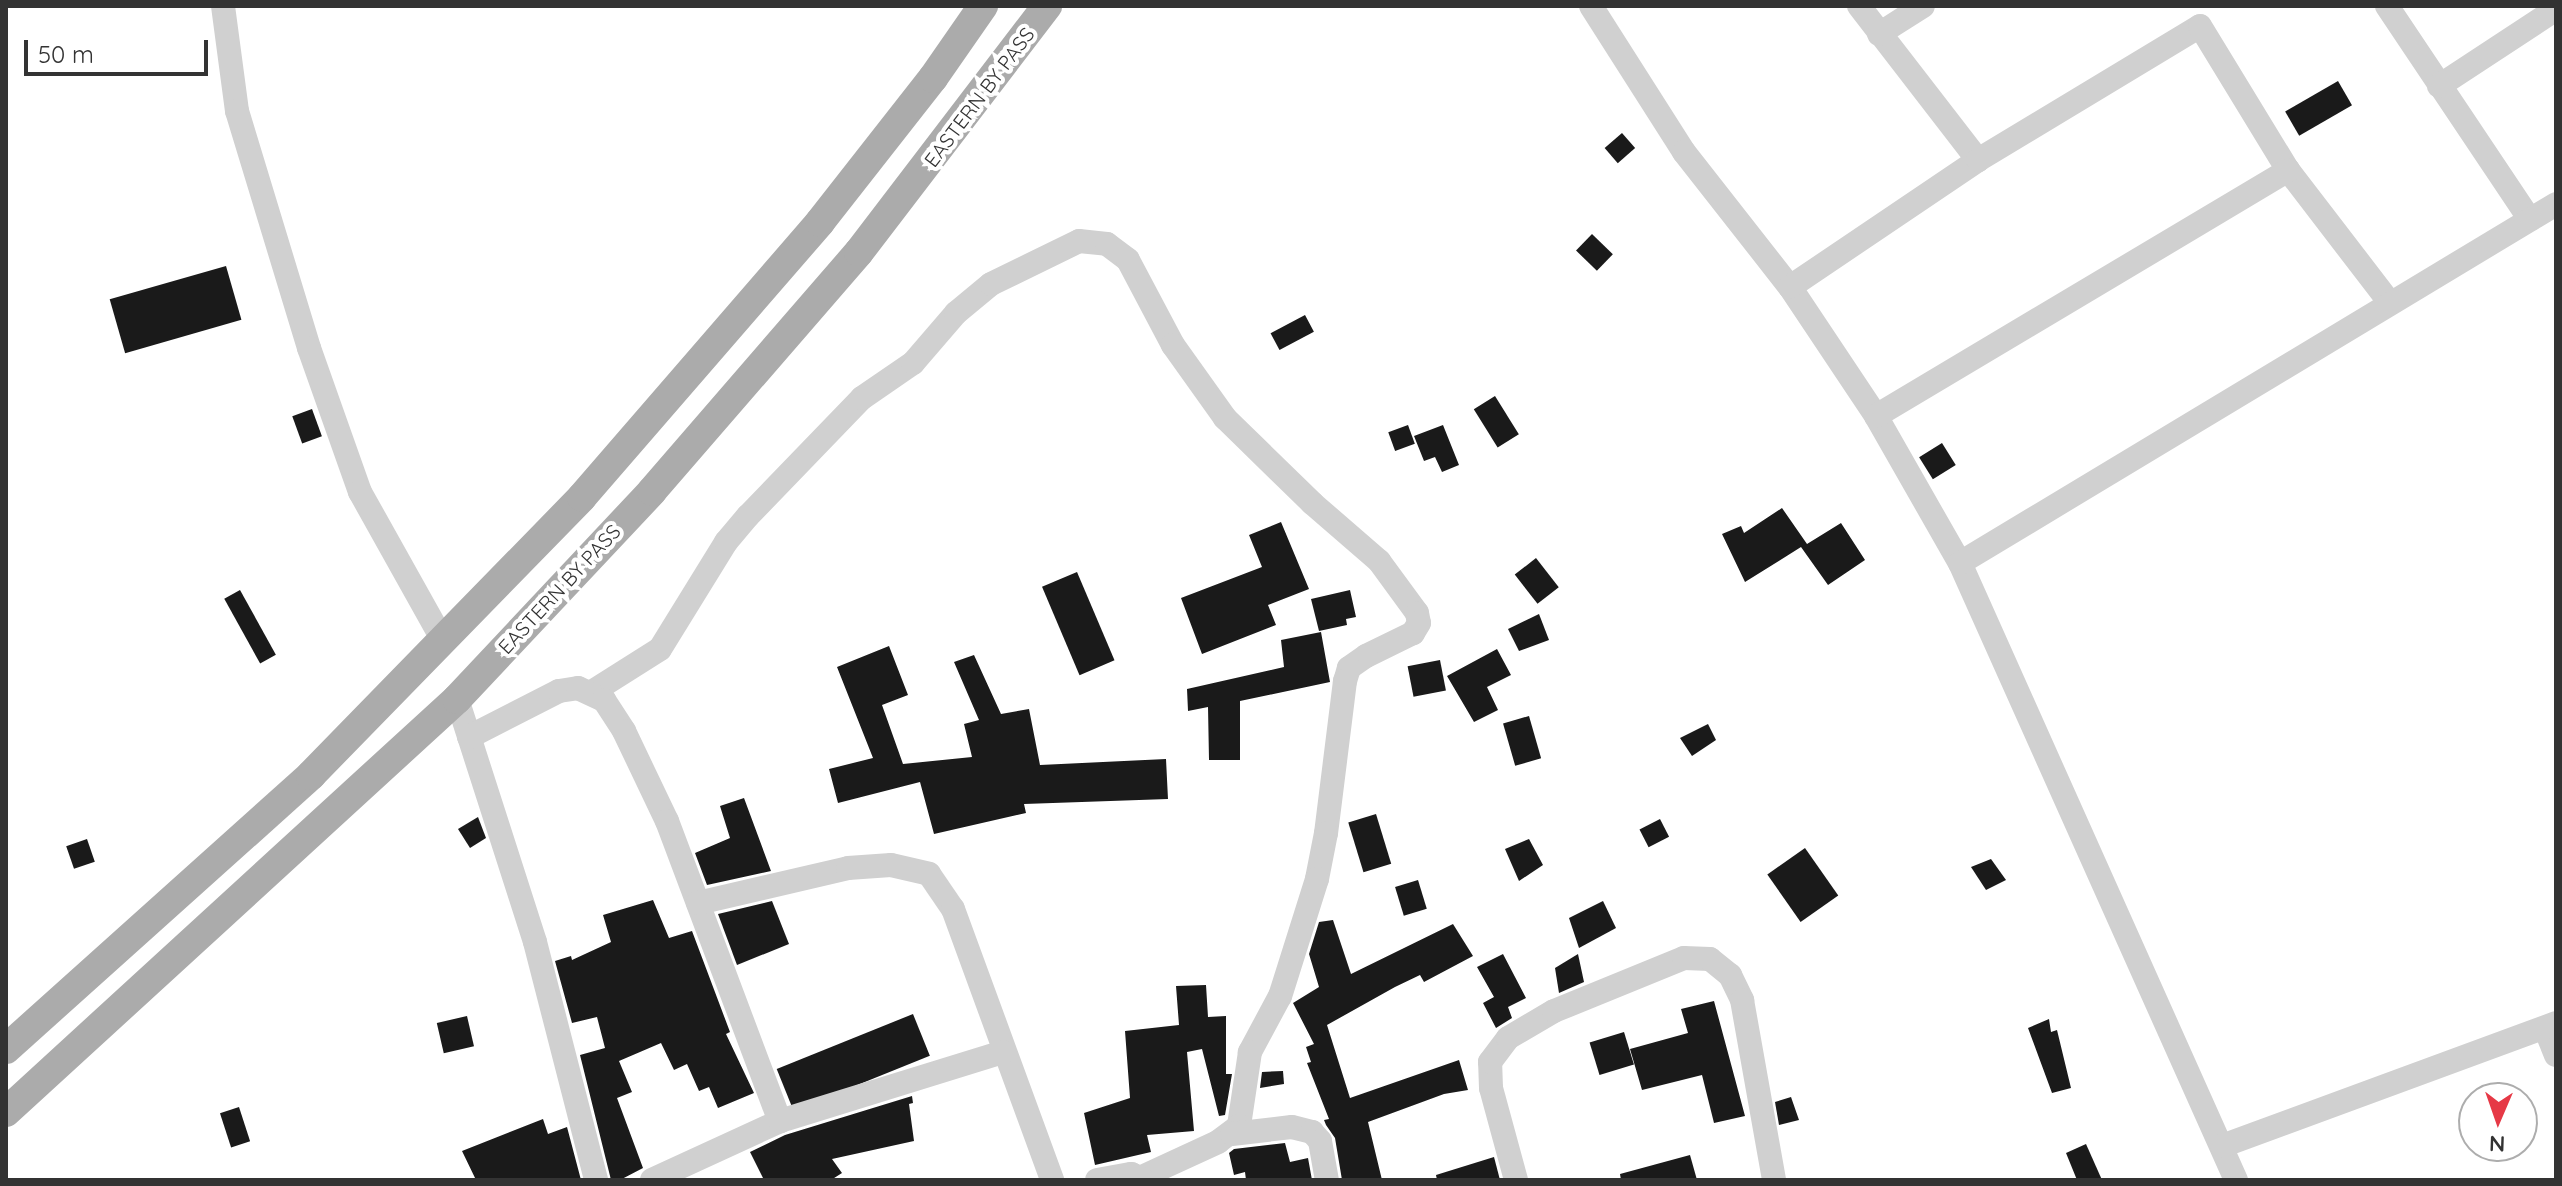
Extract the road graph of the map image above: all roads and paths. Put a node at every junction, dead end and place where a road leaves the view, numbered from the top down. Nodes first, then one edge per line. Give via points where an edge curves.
1 (223, 6) edge
2 (983, 6) edge
3 (1047, 6) edge
4 (1591, 6) edge
5 (1859, 6) edge
6 (1923, 6) edge
7 (2387, 6) edge
8 (2556, 9) edge
9 (2194, 16) edge
10 (1879, 34) junction
11 (2439, 86) junction
12 (1978, 160) junction
13 (2288, 170) junction
14 (2556, 204) edge
15 (2530, 220) junction
16 (1790, 287) junction
17 (2390, 303) junction
18 (1876, 416) junction
19 (1960, 563) junction
20 (442, 639) junction
21 (592, 692) junction
22 (457, 699) junction
23 (469, 737) junction
24 (698, 903) junction
25 (2550, 1026) edge
26 (6, 1049) edge
27 (1003, 1052) junction
28 (2556, 1055) edge
29 (6, 1112) edge
30 (780, 1121) junction
31 (1232, 1134) junction
32 (2222, 1146) junction
33 (1143, 1178) edge
34 (596, 1180) edge
35 (652, 1180) edge
36 (1052, 1180) edge
37 (1097, 1180) edge
38 (1327, 1180) edge
39 (1516, 1180) edge
40 (1774, 1180) edge
41 (2236, 1180) edge

1 - 20 street via 237,111 314,362 360,492
2 - 20 main road via 801,245 582,497
3 - 22 main road, EASTERN BY PASS via 859,252 652,491
4 - 16 street via 1684,152
5 - 10 street
6 - 10 street
7 - 11 street
8 - 11 street
9 - 12 street
9 - 13 street
10 - 12 street
11 - 15 street
12 - 16 street
13 - 17 street
13 - 18 street
14 - 15 street
15 - 17 street
16 - 18 street
17 - 19 street
18 - 19 street
19 - 32 street
20 - 26 main road via 311,775
21 - 23 street via 559,691
21 - 24 street via 604,700 624,731
21 - 31 street via 660,649 726,542 748,516 862,398 913,363 956,313 991,284 1057,249 1079,241 1107,244 1128,260 1173,345 1225,418 1379,561 1419,623 1413,633 1349,668 1317,879 1280,996 1250,1052 1239,1126
22 - 23 street
22 - 29 main road, EASTERN BY PASS
23 - 34 street via 535,942
24 - 27 street via 848,868 891,865 929,874 953,909
24 - 30 street
25 - 28 street
25 - 32 street
27 - 30 street
27 - 36 street
30 - 35 street
31 - 33 street
31 - 38 street via 1292,1127 1312,1132 1320,1141
32 - 41 street
33 - 37 street via 1131,1174
39 - 40 street via 1491,1088 1490,1062 1508,1038 1554,1011 1684,958 1710,959 1730,975 1742,1000

